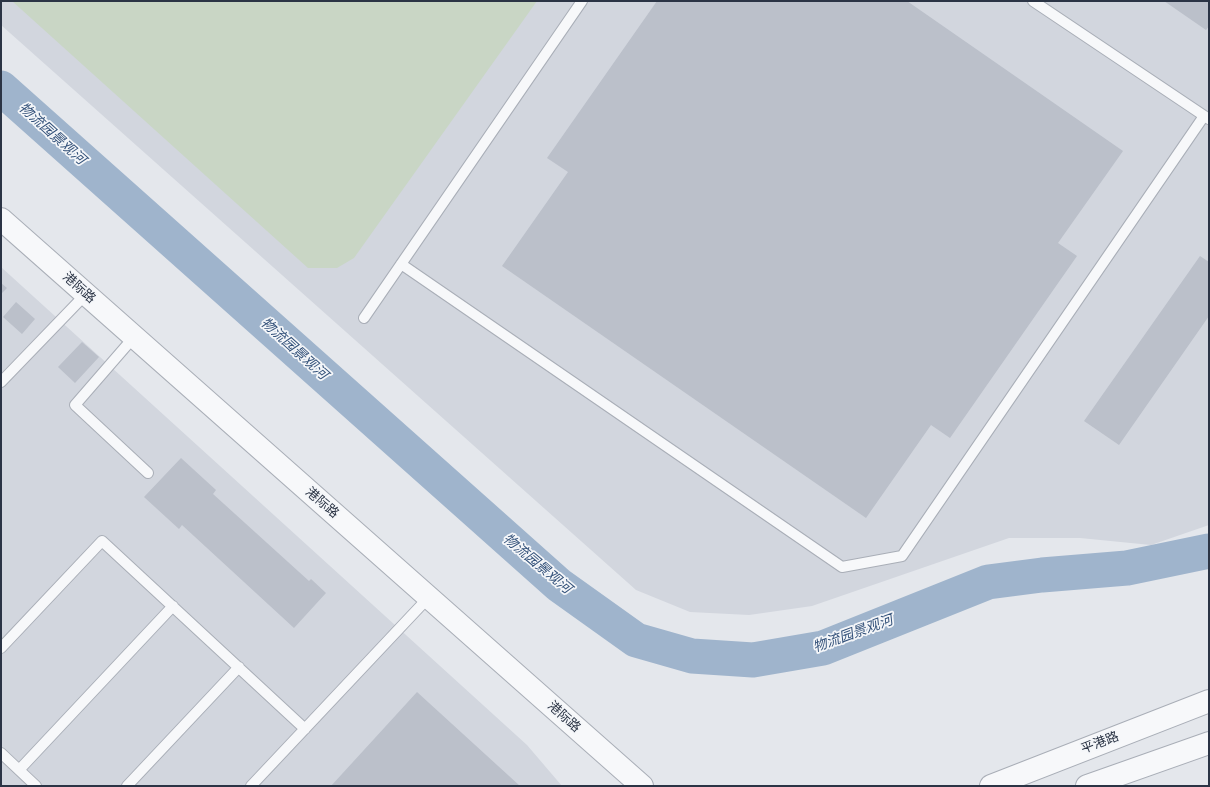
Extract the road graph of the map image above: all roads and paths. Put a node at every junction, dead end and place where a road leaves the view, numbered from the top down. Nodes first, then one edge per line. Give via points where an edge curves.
1 (582, 1) edge
2 (1033, 1) edge
3 (1208, 118) edge
4 (1, 219) edge
5 (401, 264) junction
6 (86, 294) junction
7 (364, 318) dead end
8 (134, 337) junction
9 (1, 382) edge
10 (148, 473) dead end
11 (428, 597) junction
12 (173, 606) junction
13 (1, 648) edge
14 (239, 667) junction
15 (1209, 701) edge
16 (305, 729) junction
17 (1209, 743) edge
18 (1, 753) edge
19 (19, 770) junction
20 (36, 786) edge
21 (127, 786) edge
22 (251, 786) edge
23 (642, 786) edge
24 (991, 786) edge
25 (1087, 786) edge

1 - 5 lane
2 - 3 lane
3 - 5 lane via 902,556 842,567
4 - 6 street, 港际路
5 - 7 lane
6 - 8 street, 港际路
6 - 9 lane
8 - 10 lane via 75,405
8 - 11 street, 港际路
11 - 16 lane
11 - 23 street, 港际路
12 - 13 lane via 102,541
12 - 14 lane
12 - 19 lane
14 - 16 lane
14 - 21 lane
15 - 24 street, 平港路
16 - 22 lane
17 - 25 street
18 - 19 lane
19 - 20 lane

